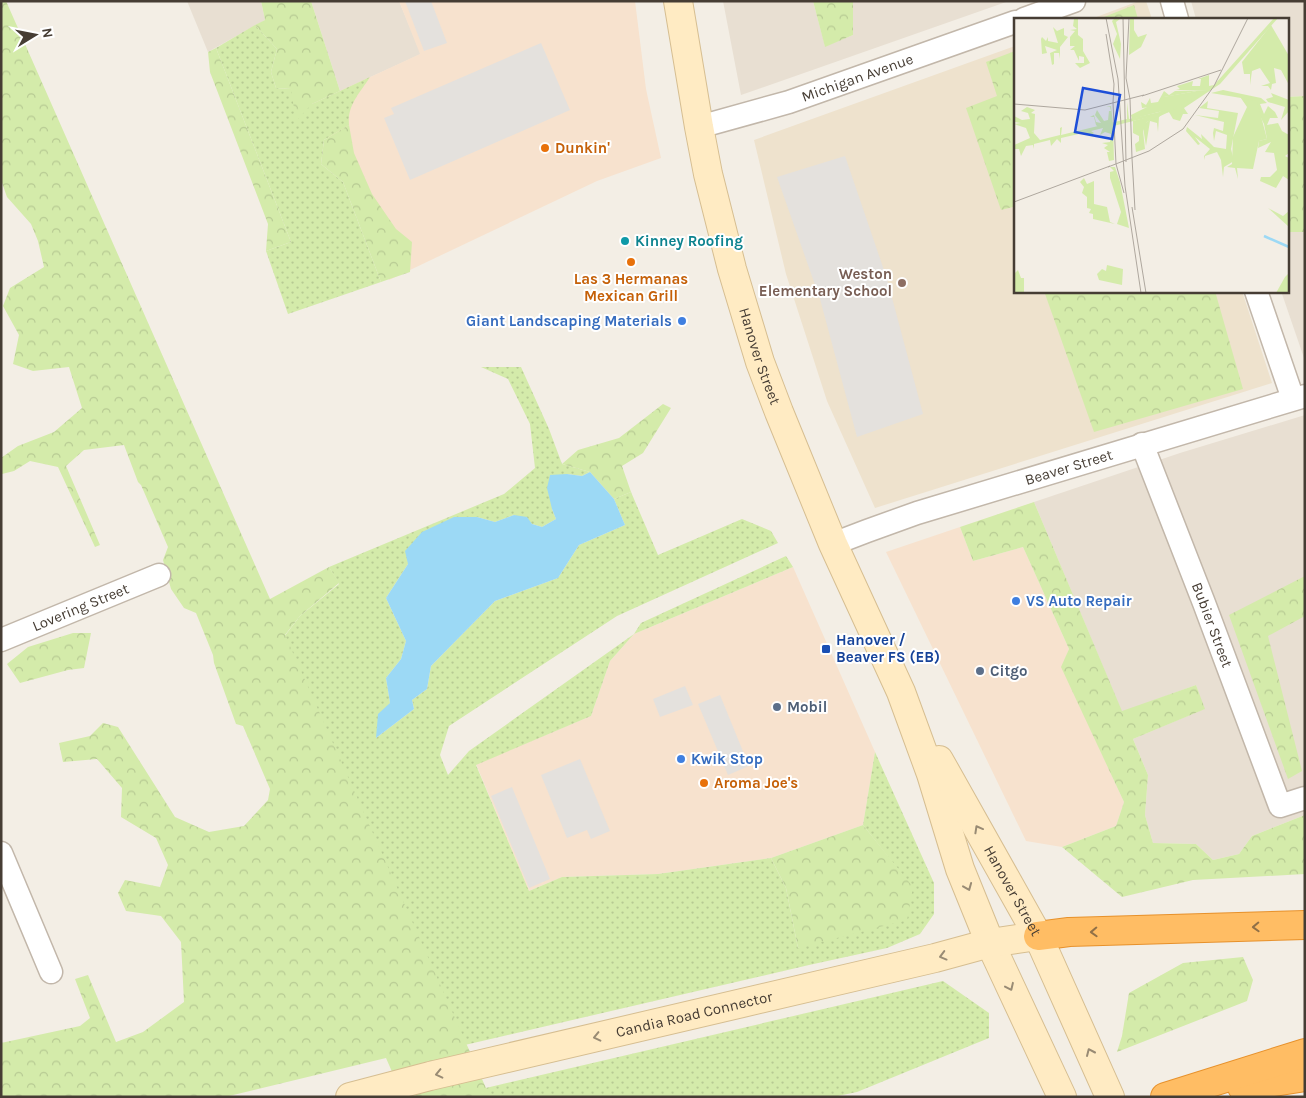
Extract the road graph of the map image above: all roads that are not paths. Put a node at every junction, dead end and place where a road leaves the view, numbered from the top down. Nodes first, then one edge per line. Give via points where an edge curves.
1 (678, 1) edge
2 (1074, 1) edge
3 (1172, 1) edge
4 (1027, 18) edge
5 (1177, 18) edge
6 (1014, 22) edge
7 (699, 127) junction
8 (1256, 292) edge
9 (1299, 397) edge
10 (1142, 444) junction
11 (833, 544) junction
12 (159, 575) dead end
13 (1, 640) edge
14 (901, 692) junction
15 (1305, 798) edge
16 (1, 853) edge
17 (1305, 925) edge
18 (1038, 936) junction
19 (990, 943) junction
20 (51, 972) dead end
21 (1305, 1053) edge
22 (1305, 1077) edge
23 (350, 1097) edge
24 (1062, 1097) edge
25 (1110, 1097) edge
26 (1165, 1097) edge
27 (1177, 1097) edge

1 - 7 main road, Hanover Street
2 - 4 street
3 - 5 street
6 - 7 street, Michigan Avenue via 790,102
7 - 11 main road, Hanover Street via 732,269 760,362
8 - 9 street
9 - 10 street, Beaver Street
10 - 11 street, Beaver Street via 918,513
10 - 15 street, Bubier Street via 1280,806
11 - 14 main road, Hanover Street
12 - 13 street, Lovering Street
18 -> 14 main road, Hanover Street
14 -> 19 main road, Hanover Street via 931,774 960,869
16 - 20 street
17 -> 18 highway via 1069,932
18 - 19 main road, Candia Road Connector
25 -> 18 main road, Hanover Street
19 -> 23 main road, Candia Road Connector
19 -> 24 main road, Hanover Street
21 - 26 highway
22 - 27 highway

